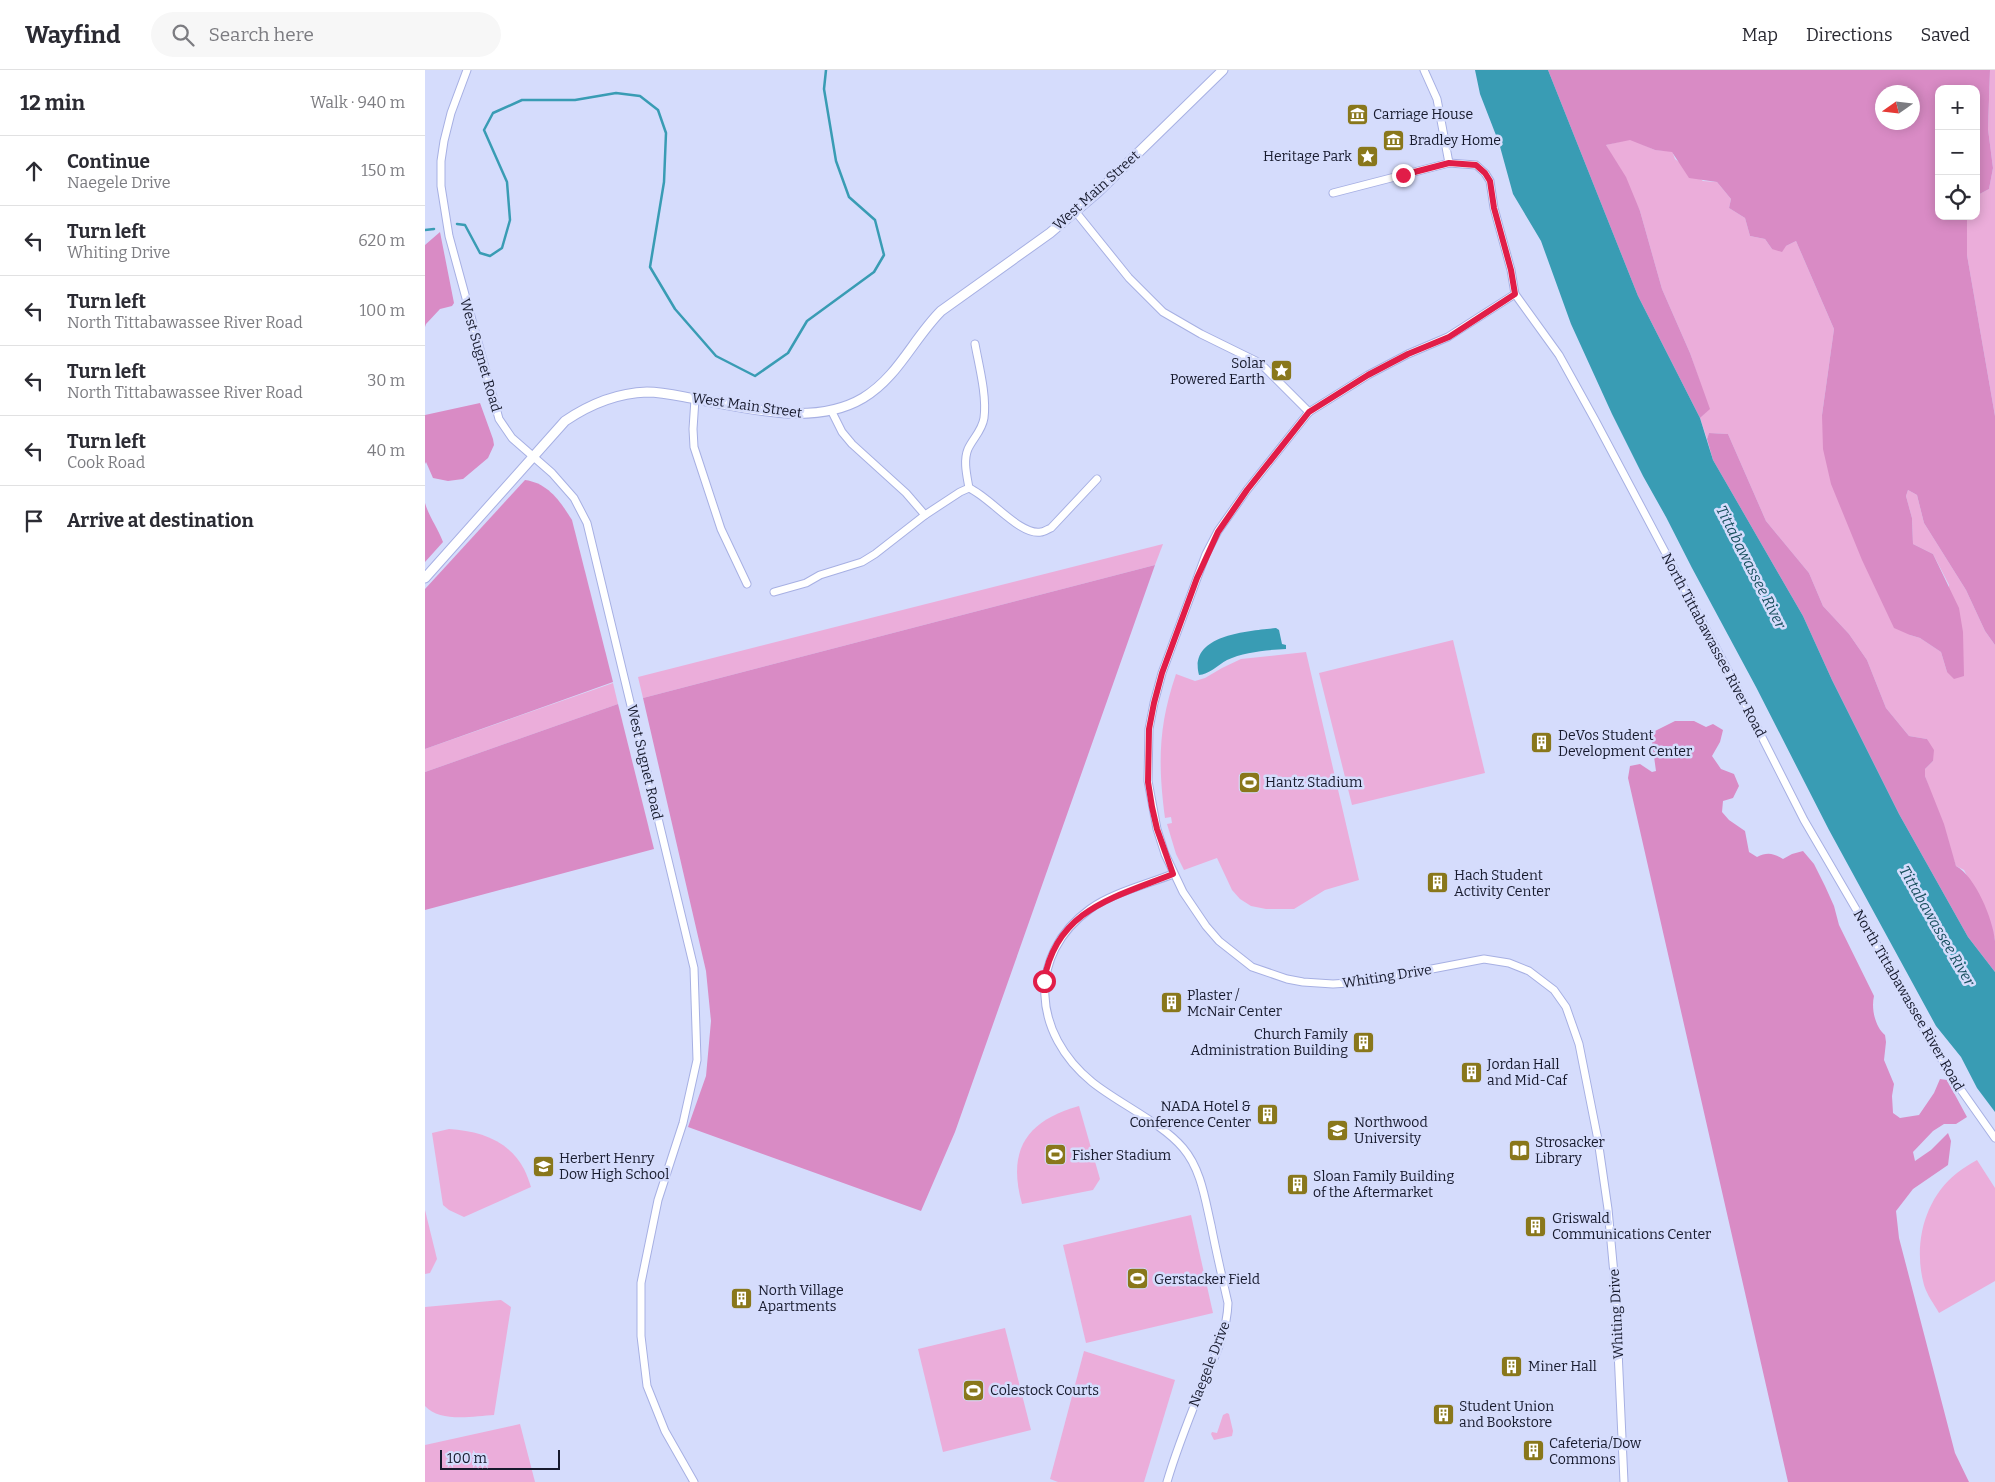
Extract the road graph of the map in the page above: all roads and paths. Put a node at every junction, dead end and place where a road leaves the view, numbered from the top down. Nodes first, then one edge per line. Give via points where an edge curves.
1 (467, 70) edge
2 (1223, 70) edge
3 (1424, 70) edge
4 (1449, 163) junction
5 (1333, 193) dead end
6 (1075, 211) junction
7 (1515, 294) junction
8 (975, 344) dead end
9 (695, 398) junction
10 (831, 410) junction
11 (1309, 412) junction
12 (532, 456) junction
13 (1097, 480) dead end
14 (969, 488) junction
15 (925, 515) junction
16 (425, 578) edge
17 (747, 584) dead end
18 (774, 592) dead end
19 (1173, 874) junction
20 (1995, 1138) edge
21 (694, 1482) edge
22 (1167, 1482) edge
23 (1624, 1482) edge

1 - 12 street, West Sugnet Road via 444,141 441,186 444,210 499,419 512,438
2 - 6 street, West Main Street
3 - 4 street via 1437,99
4 - 5 street, North Tittabawassee River Road
4 - 7 street, North Tittabawassee River Road via 1476,165 1490,181
6 - 10 street, West Main Street via 1050,233 941,310 880,386 862,398
6 - 11 street via 1129,278 1163,312 1260,363
7 - 11 street, Whiting Drive via 1449,337 1368,375
7 - 20 street, North Tittabawassee River Road via 1559,355 1586,404 1728,669 1804,820 1933,1046
8 - 14 street via 984,417 968,450 965,466
9 - 10 street, West Main Street via 796,414
9 - 12 street, West Main Street via 647,392 602,401 565,421
9 - 17 street via 694,447 721,529
10 - 15 street via 852,444
11 - 19 street, Whiting Drive via 1218,532 1197,578 1162,673 1149,729 1148,782 1157,829
12 - 16 street, West Main Street
12 - 21 street, West Sugnet Road via 574,498 587,523 694,968 697,1060 683,1123 658,1200 641,1283 641,1327 647,1386 665,1431
13 - 14 street via 1051,528 1041,532 1021,528 980,493
14 - 15 street
15 - 18 street via 862,562
19 - 22 street, Naegele Drive via 1091,908 1052,952 1044,981 1050,1023 1058,1043 1073,1065 1183,1148 1196,1168 1201,1186 1228,1303 1227,1320
19 - 23 street, Whiting Drive via 1193,909 1219,941 1252,966 1287,979 1333,984 1364,982 1484,959 1509,963 1529,971 1554,990 1574,1026 1603,1167 1615,1286

